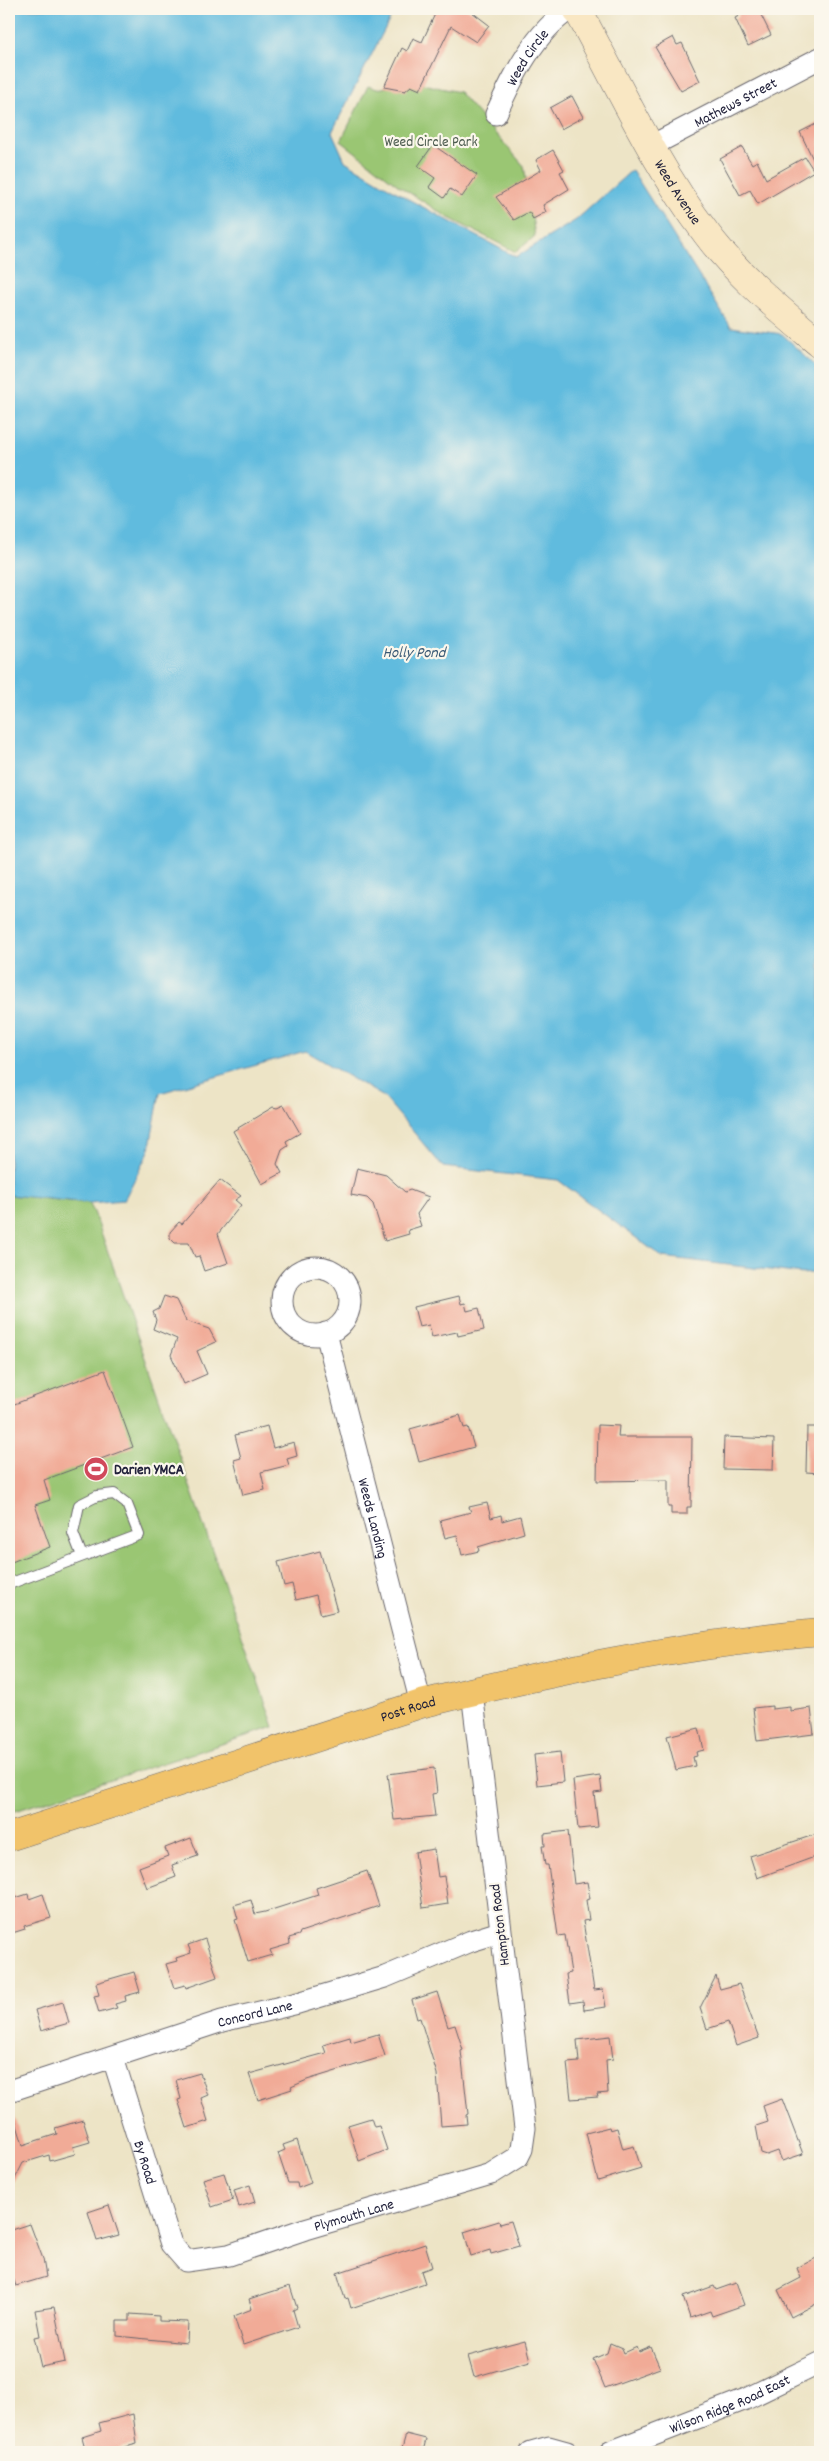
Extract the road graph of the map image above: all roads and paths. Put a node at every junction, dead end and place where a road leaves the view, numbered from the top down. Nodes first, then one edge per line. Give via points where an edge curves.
1 (570, 9) edge
2 (578, 9) edge
3 (820, 58) edge
4 (496, 114) dead end
5 (651, 146) junction
6 (820, 344) edge
7 (326, 1333) dead end
8 (82, 1556) junction
9 (9, 1584) edge
10 (820, 1632) edge
11 (472, 1692) junction
12 (421, 1704) junction
13 (9, 1837) edge
14 (500, 1932) junction
15 (112, 2058) junction
16 (9, 2091) edge
17 (518, 2156) joint
18 (186, 2261) joint
19 (820, 2363) edge
20 (531, 2452) edge
21 (567, 2452) edge
22 (610, 2452) edge

1 - 4 street, Weed Circle via 540,37 510,83
2 - 5 street, Weed Avenue
3 - 5 street, Mathews Street
5 - 6 street, Weed Avenue via 706,234 763,295
7 - 12 street, Weeds Landing
8 - 8 lane via 139,1535 127,1504 114,1494 97,1496 79,1505 73,1533
8 - 9 lane
10 - 11 main road, Post Road via 686,1648
11 - 12 main road, Post Road
11 - 14 street, Hampton Road
12 - 13 main road, Post Road
14 - 15 street, Concord Lane via 385,1977 222,2021
14 - 17 street, Hampton Road via 525,2128
15 - 16 street, Concord Lane
15 - 18 street, By Road via 171,2244
17 - 18 street, Plymouth Lane via 491,2174 229,2255
19 - 22 street, Wilson Ridge Road East via 746,2399
20 - 21 street via 549,2447

